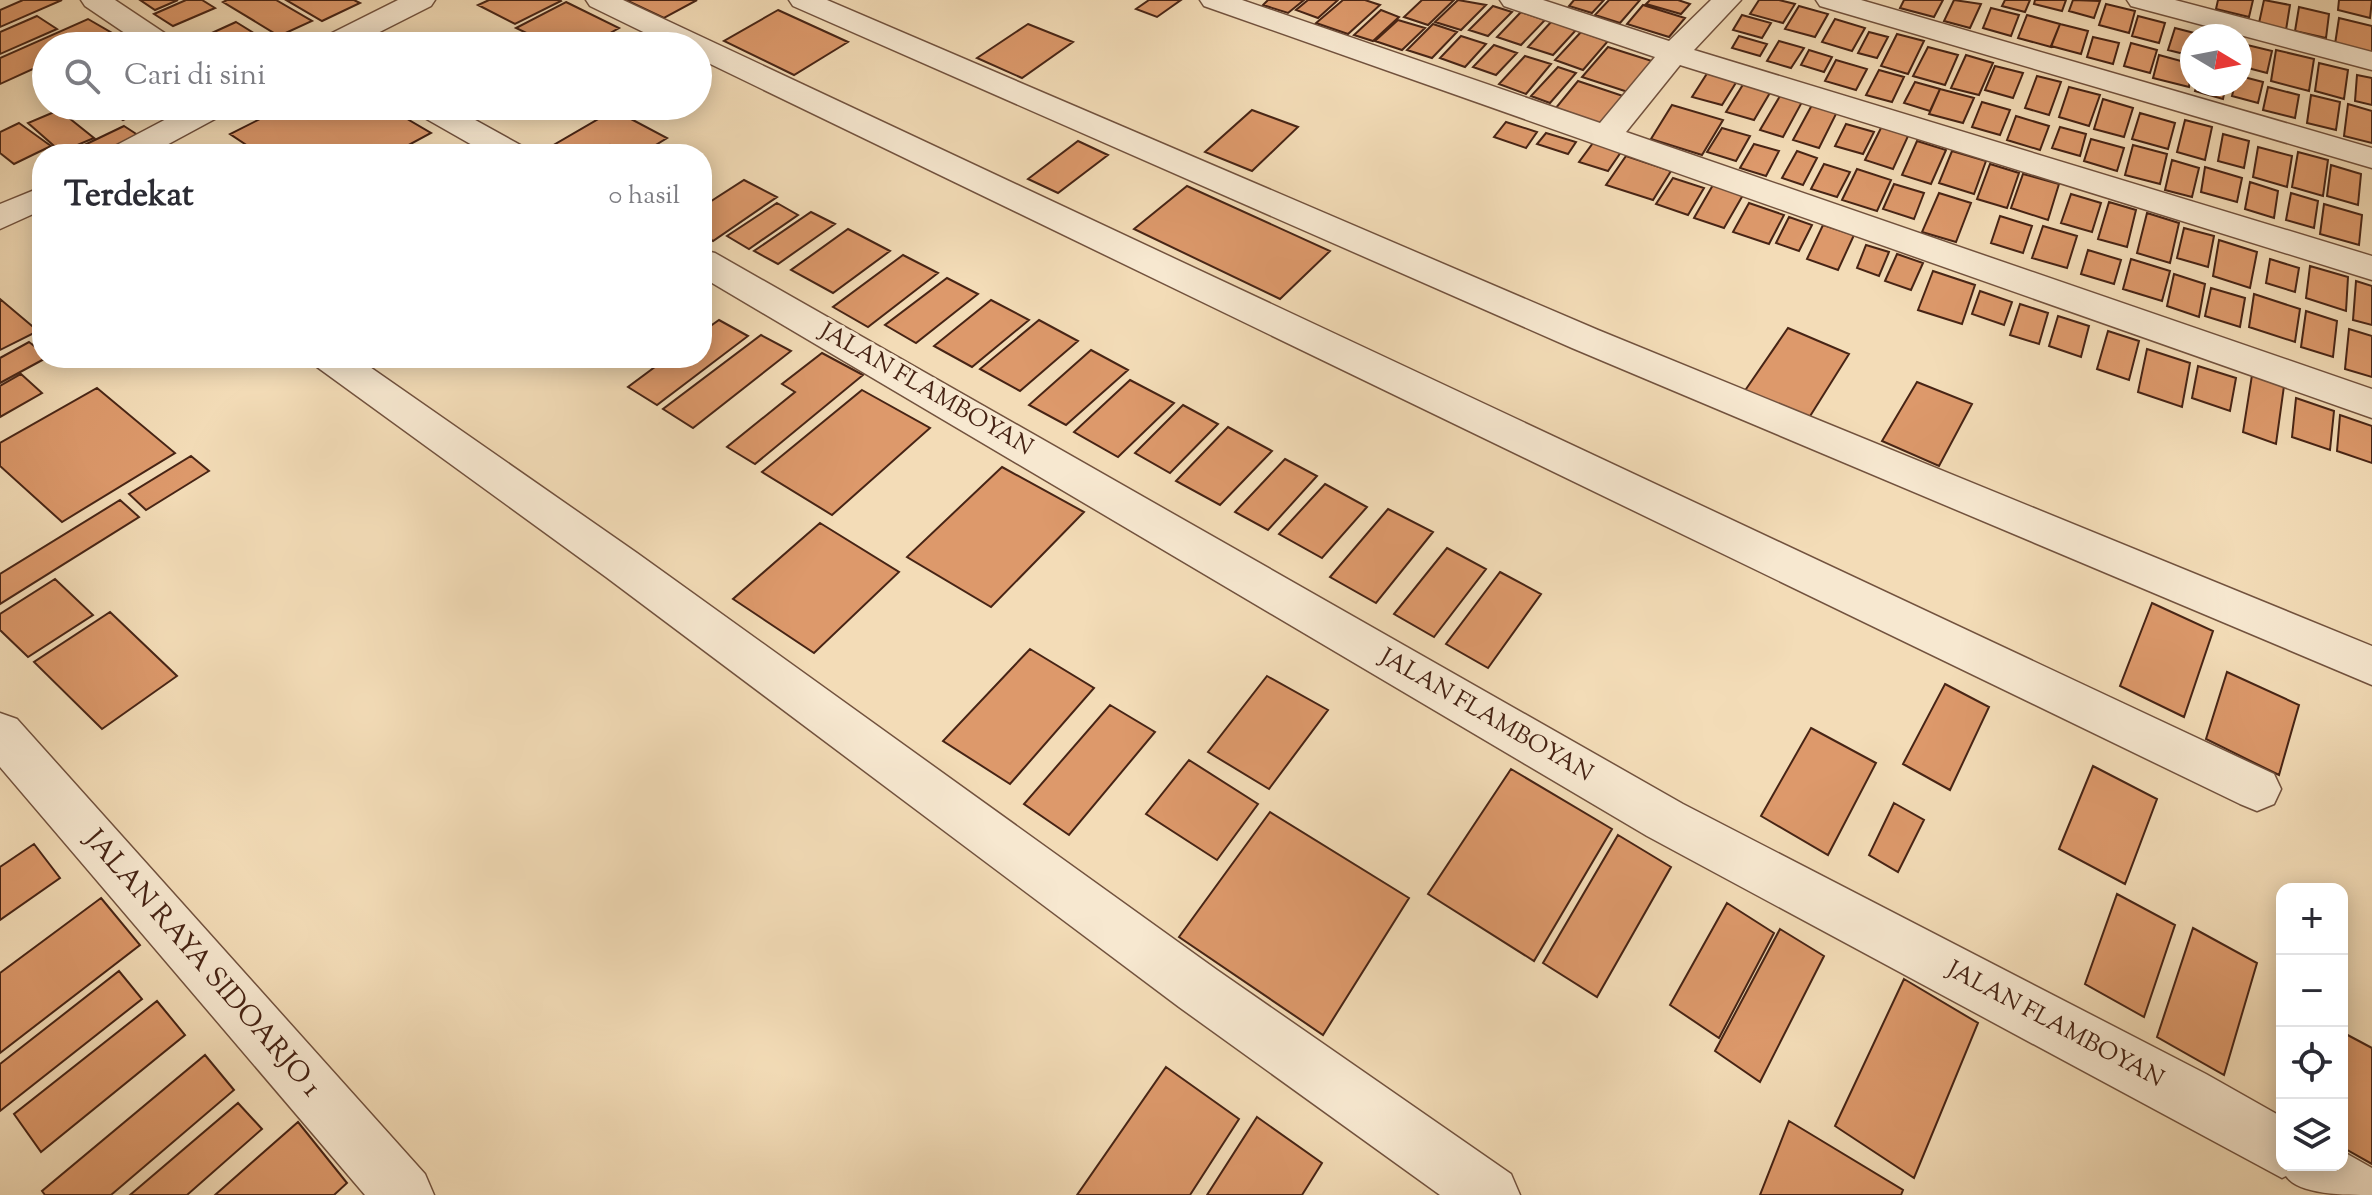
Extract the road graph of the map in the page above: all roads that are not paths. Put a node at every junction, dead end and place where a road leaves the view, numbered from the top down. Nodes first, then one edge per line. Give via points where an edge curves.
1 (95, 0) edge
2 (421, 0) edge
3 (600, 0) edge
4 (803, 0) edge
5 (1214, 0) edge
6 (1514, 0) edge
7 (1727, 0) edge
8 (1830, 0) edge
9 (2141, 0) edge
10 (1871, 5) edge
11 (143, 32) edge
12 (357, 32) edge
13 (667, 32) edge
14 (712, 53) edge
15 (1674, 53) junction
16 (2372, 61) edge
17 (189, 120) edge
18 (452, 120) edge
19 (1607, 135) junction
20 (144, 144) edge
21 (494, 144) edge
22 (2372, 158) edge
23 (32, 202) edge
24 (0, 218) edge
25 (712, 267) edge
26 (2372, 268) edge
27 (344, 368) edge
28 (2372, 404) edge
29 (2372, 666) edge
30 (0, 733) edge
31 (2257, 789) dead end
32 (2276, 1146) edge
33 (2320, 1171) edge
34 (404, 1195) edge
35 (1490, 1195) edge
36 (2362, 1195) edge

1 - 11 street
2 - 12 street
3 - 13 street
4 - 29 street via 1032,102
5 - 19 street
6 - 15 street
7 - 15 street
8 - 10 street
9 - 16 street
10 - 22 street
14 - 31 street
15 - 19 street
15 - 26 street
17 - 20 street
18 - 21 street
19 - 28 street
23 - 24 street
25 - 32 street, JALAN FLAMBOYAN via 1665,820
27 - 35 street via 533,499 1293,1059
30 - 34 street, JALAN RAYA SIDOARJO 1
33 - 36 street

